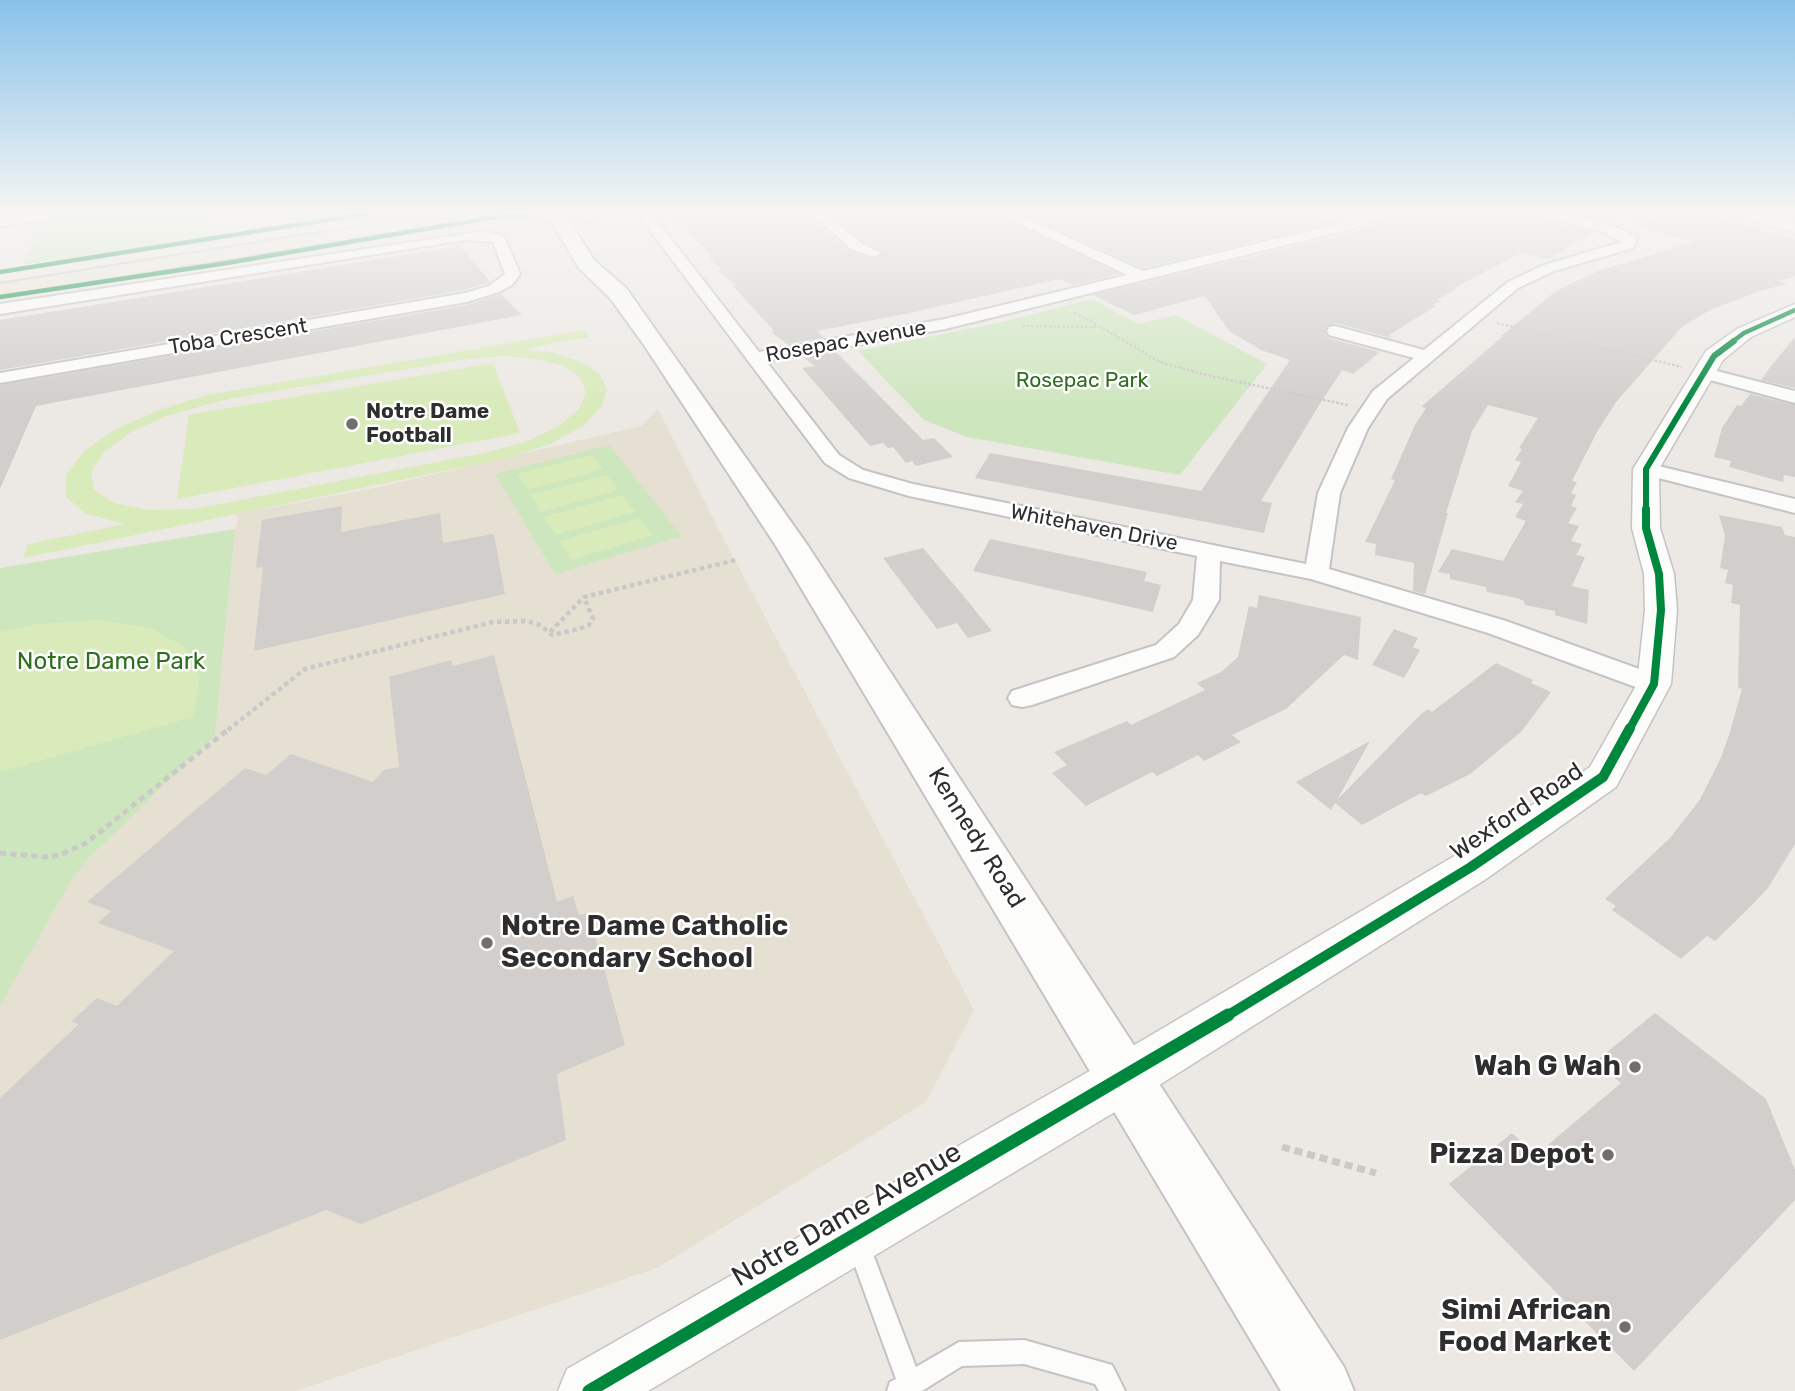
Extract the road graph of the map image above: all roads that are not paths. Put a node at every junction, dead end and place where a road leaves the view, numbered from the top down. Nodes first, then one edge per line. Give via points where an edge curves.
1 (75, 278) edge
2 (198, 278) edge
3 (510, 278) edge
4 (601, 278) edge
5 (617, 278) edge
6 (693, 278) edge
7 (1132, 278) edge
8 (1528, 278) edge
9 (0, 290) edge
10 (618, 293) junction
11 (0, 309) edge
12 (1795, 310) edge
13 (1335, 331) dead end
14 (1427, 356) junction
15 (755, 358) junction
16 (1705, 373) junction
17 (0, 378) edge
18 (1795, 397) edge
19 (1646, 468) junction
20 (1795, 506) edge
21 (1209, 550) junction
22 (1316, 573) junction
23 (1654, 684) junction
24 (1022, 698) dead end
25 (1127, 1077) junction
26 (855, 1236) junction
27 (652, 1374) edge
28 (904, 1388) edge
29 (589, 1391) edge
30 (1113, 1391) edge
31 (1320, 1391) edge

1 - 9 main road
2 - 11 street, Toba Crescent
3 - 17 street, Toba Crescent via 494,289 467,297
4 - 10 main road, Kennedy Road
5 - 10 main road
6 - 15 street, Whitehaven Drive
7 - 15 street, Rosepac Avenue via 900,334
8 - 14 street via 1513,285
10 - 25 main road, Kennedy Road via 792,546
12 - 16 street via 1744,333 1714,356
13 - 14 street
14 - 22 street via 1380,395 1358,428 1328,493
15 - 21 street, Whitehaven Drive via 832,459 856,474 909,491
16 - 18 street
16 - 19 street
19 - 20 street
19 - 23 street, Wexford Road via 1646,528 1660,574
21 - 22 street, Whitehaven Drive
21 - 24 street via 1206,600 1189,629 1165,651
22 - 23 street, Whitehaven Drive via 1497,627
23 - 25 street, Wexford Road via 1602,778 1471,867
25 - 26 street, Notre Dame Avenue
25 - 31 main road, Kennedy Road
26 - 27 street, Notre Dame Avenue
26 - 28 lane
27 - 29 street, Notre Dame Avenue
28 - 30 lane via 959,1354 1024,1352 1104,1374

